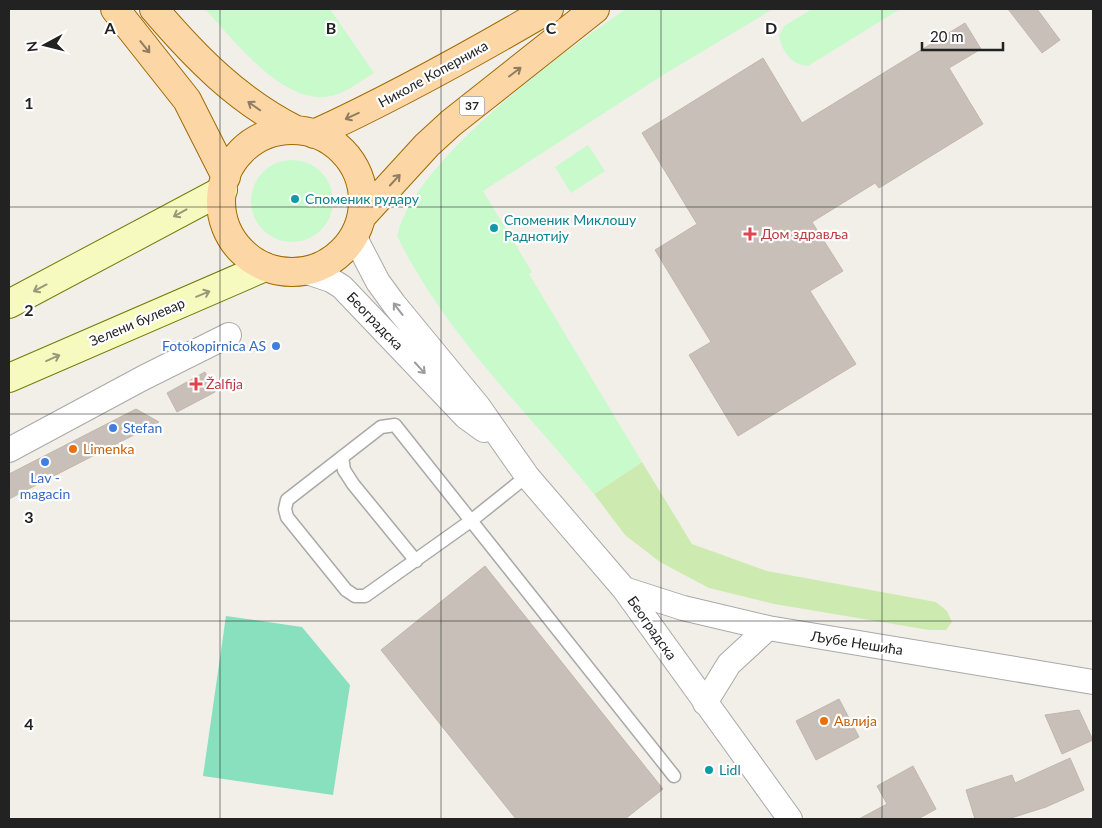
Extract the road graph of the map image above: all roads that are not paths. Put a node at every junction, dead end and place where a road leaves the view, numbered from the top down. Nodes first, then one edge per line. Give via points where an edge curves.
1 (115, 9) edge
2 (154, 9) edge
3 (548, 9) edge
4 (595, 9) edge
5 (305, 132) junction
6 (225, 183) junction
7 (358, 226) junction
8 (266, 267) junction
9 (304, 271) junction
10 (9, 304) edge
11 (229, 335) dead end
12 (9, 378) edge
13 (503, 444) junction
14 (9, 450) edge
15 (342, 457) junction
16 (528, 476) junction
17 (472, 520) junction
18 (416, 561) junction
19 (624, 589) junction
20 (768, 628) junction
21 (1093, 682) edge
22 (705, 703) junction
23 (674, 776) dead end
24 (790, 819) edge

1 -> 6 main road, 37 via 187,100
5 -> 2 main road via 263,113 218,78
3 -> 5 main road, Николе Коперника via 382,102
7 -> 4 main road, 37 via 427,145
5 - 6 main road via 276,132 258,140 235,160
5 - 7 main road via 335,144 351,161 360,182
6 - 8 main road, 37 via 223,213 231,236 245,254
6 -> 10 street
7 - 9 main road, 37 via 342,252
13 -> 7 street, Београдска via 478,406 378,282
8 - 9 main road, 37 via 284,272
12 -> 8 street, Зелени булевар
9 -> 13 street, Београдска via 342,287 466,417
11 - 14 street
13 - 16 street, Београдска
15 - 17 lane via 381,427 395,425
15 - 18 lane via 344,470 353,484
15 - 18 lane via 287,500 287,517 346,590 355,596 375,591
16 - 17 lane
16 - 19 street, Београдска
17 - 18 lane
17 - 23 lane
19 - 20 street, Љубе Нешића via 683,608
19 - 22 street, Београдска
20 - 21 street, Љубе Нешића
20 - 22 street via 729,664
22 - 24 street, Београдска

